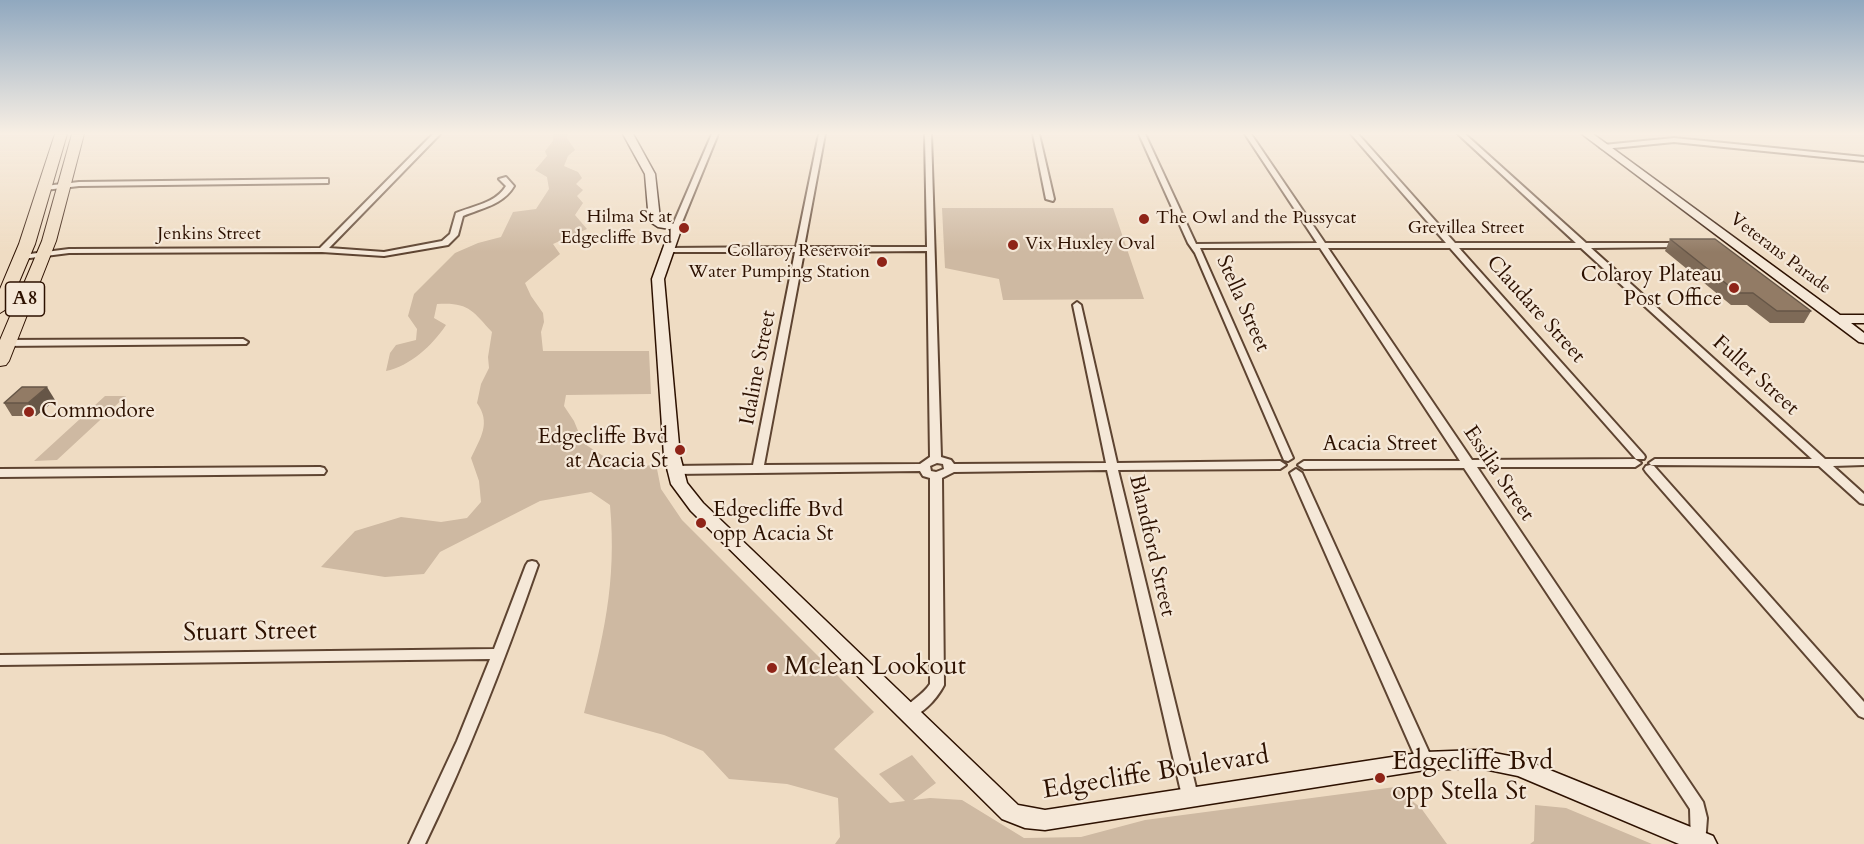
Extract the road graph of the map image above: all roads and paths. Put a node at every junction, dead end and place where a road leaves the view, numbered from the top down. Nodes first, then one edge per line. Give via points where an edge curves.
1 (49, 173) edge
2 (67, 173) edge
3 (398, 173) edge
4 (650, 173) edge
5 (698, 173) edge
6 (814, 173) edge
7 (929, 173) edge
8 (1044, 173) edge
9 (1161, 173) edge
10 (1274, 173) edge
11 (1388, 173) edge
12 (1504, 173) edge
13 (1639, 173) edge
14 (503, 179) dead end
15 (325, 181) dead end
16 (64, 185) junction
17 (45, 188) junction
18 (1050, 199) dead end
19 (676, 227) junction
20 (1691, 245) edge
21 (1718, 245) edge
22 (1738, 245) junction
23 (1195, 246) junction
24 (1452, 246) junction
25 (1584, 246) junction
26 (1322, 247) junction
27 (800, 249) junction
28 (931, 249) junction
29 (322, 250) junction
30 (667, 250) junction
31 (44, 254) junction
32 (22, 257) junction
33 (1077, 305) dead end
34 (0, 308) edge
35 (1837, 319) junction
36 (1864, 319) edge
37 (1864, 339) edge
38 (243, 342) dead end
39 (3, 343) edge
40 (0, 361) edge
41 (936, 459) junction
42 (1638, 460) junction
43 (1284, 462) junction
44 (1822, 462) junction
45 (1864, 462) edge
46 (1112, 465) junction
47 (1469, 465) junction
48 (1652, 466) junction
49 (924, 467) junction
50 (758, 468) junction
51 (950, 468) junction
52 (1300, 469) junction
53 (674, 470) junction
54 (320, 471) dead end
55 (0, 473) edge
56 (936, 476) junction
57 (1864, 500) edge
58 (532, 565) dead end
59 (500, 654) junction
60 (0, 660) edge
61 (909, 712) junction
62 (1864, 712) edge
63 (1425, 761) junction
64 (1190, 796) junction
65 (1701, 843) edge
66 (417, 844) edge

1 - 17 highway, A8
2 - 16 highway, A8
3 - 29 street
4 - 19 street via 655,221
5 - 19 street
6 - 27 street, Idaline Street
7 - 28 street
8 - 18 street
9 - 23 street, Stella Street
10 - 26 street, Essilia Street
11 - 24 street, Claudare Street
12 - 25 street, Fuller Street
13 - 22 street, Veterans Parade
14 - 29 street, Jenkins Street via 510,186 507,192 459,215 454,235 445,243 384,254
15 - 16 street
16 - 17 street
16 - 31 highway, A8
17 - 32 highway, A8
19 - 30 street, Edgecliffe Boulevard
20 - 25 street, Grevillea Street
21 - 22 street
22 - 35 street, Veterans Parade
23 - 26 street, Grevillea Street
23 - 43 street, Stella Street
24 - 25 street, Grevillea Street
24 - 26 street, Grevillea Street
24 - 42 street, Claudare Street
25 - 44 street, Fuller Street
26 - 47 street, Essilia Street
27 - 28 street
27 - 30 street
27 - 50 street, Idaline Street
28 - 41 street
29 - 31 street, Jenkins Street
30 - 53 street, Edgecliffe Boulevard via 658,279
31 - 32 street, Jenkins Street
31 - 39 highway, A8
32 - 34 highway, A8
33 - 46 street, Blandford Street
35 - 36 street
35 - 37 street, Veterans Parade
38 - 39 street
39 - 40 highway, A8
41 - 49 street
41 - 51 street via 947,462
42 - 47 street, Acacia Street
42 - 48 street
43 - 46 street
43 - 52 street via 1288,471
44 - 45 street
44 - 48 street
44 - 57 street, Fuller Street
46 - 51 street
46 - 64 street, Blandford Street
47 - 52 street, Acacia Street
47 - 65 street, Essilia Street via 1696,807
48 - 62 street
49 - 50 street
49 - 56 street
50 - 53 street
51 - 56 street
52 - 63 street
53 - 61 street, Edgecliffe Boulevard via 679,484 698,507
54 - 55 street
56 - 61 street via 937,685 929,697
58 - 59 street
59 - 60 street, Stuart Street
59 - 66 street via 446,787
61 - 64 street, Edgecliffe Boulevard via 1010,812 1025,819 1058,818
63 - 64 street, Edgecliffe Boulevard
63 - 65 street, Edgecliffe Boulevard via 1479,759 1520,767

